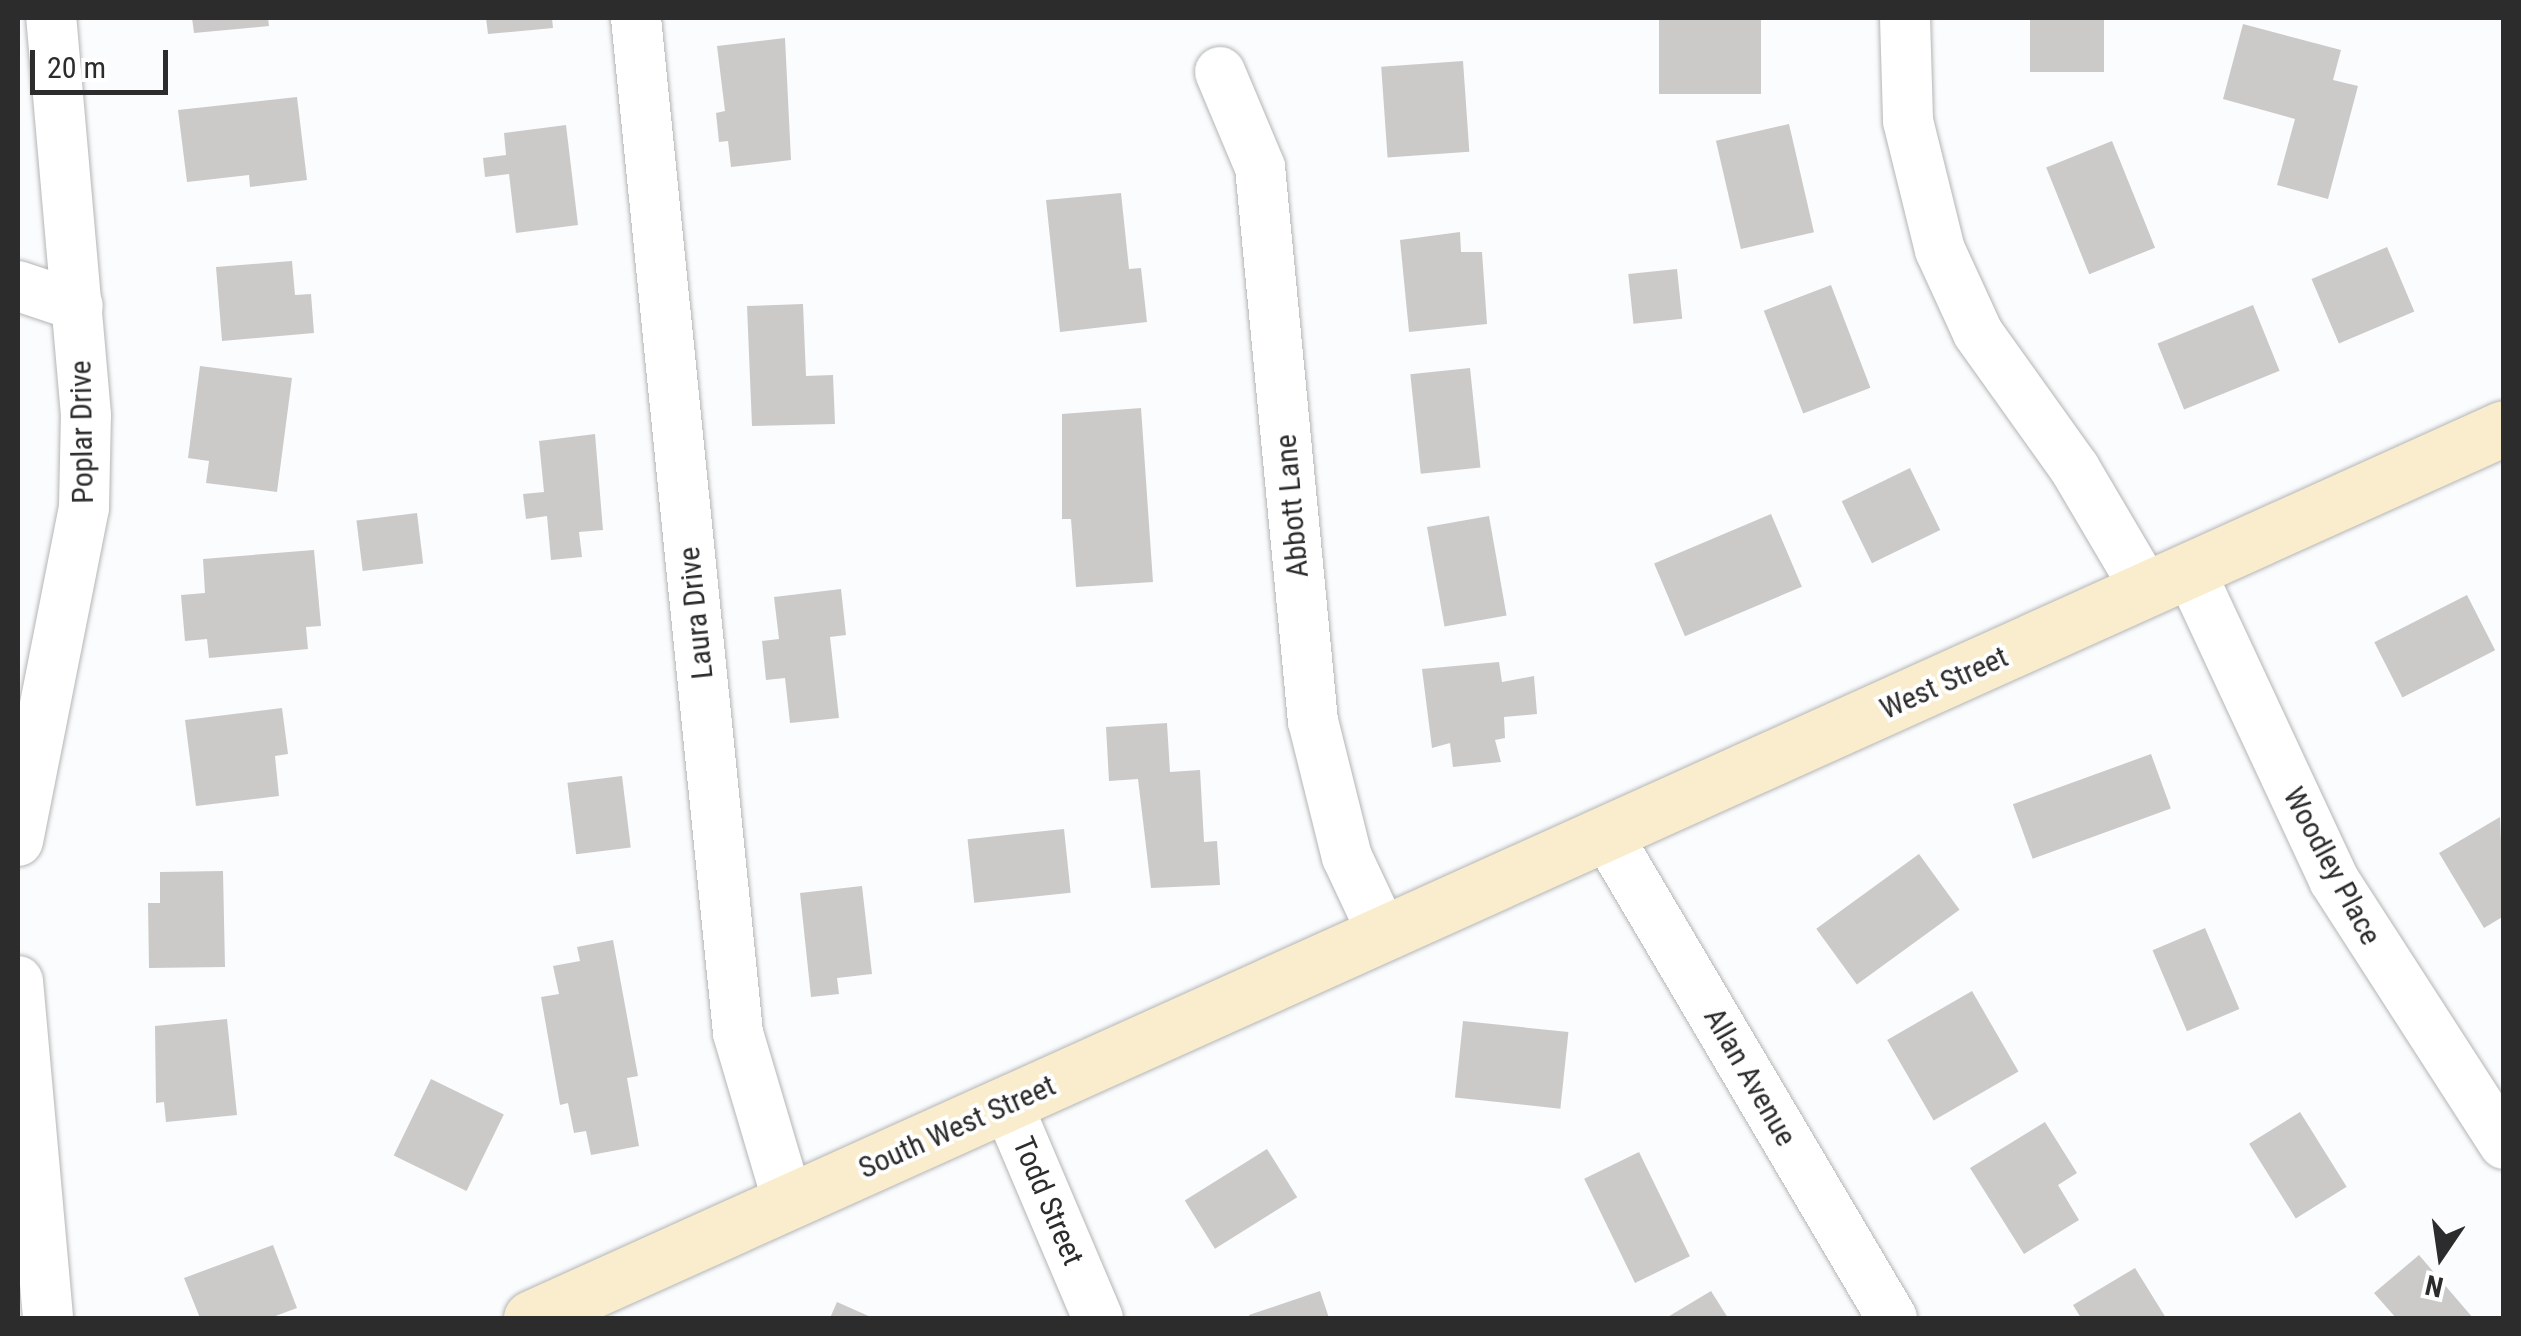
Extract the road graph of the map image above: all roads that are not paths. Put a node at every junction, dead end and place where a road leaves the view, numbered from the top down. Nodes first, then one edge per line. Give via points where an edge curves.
1 (51, 18) edge
2 (636, 18) edge
3 (1905, 18) edge
4 (1220, 72) dead end
5 (18, 286) edge
6 (78, 306) junction
7 (2504, 428) edge
8 (2169, 581) junction
9 (1608, 835) junction
10 (18, 841) edge
11 (1384, 936) junction
12 (18, 981) edge
13 (1007, 1104) junction
14 (2504, 1144) edge
15 (788, 1202) junction
16 (1094, 1308) edge
17 (48, 1318) edge
18 (531, 1318) edge
19 (1892, 1318) edge

1 - 6 street, Poplar Drive
2 - 15 street, Laura Drive via 738,1033
3 - 8 street, Woodley Place via 1908,122 1940,250 1978,333 2075,469
4 - 11 street, Abbott Lane via 1260,167 1312,721 1348,857
5 - 6 street
6 - 10 street, Poplar Drive via 84,508
7 - 8 main road, West Street
8 - 9 main road, West Street
8 - 14 street, Woodley Place via 2334,880
9 - 11 main road, West Street
9 - 19 street, Allan Avenue
11 - 13 main road, South West Street
12 - 17 street
13 - 15 main road, South West Street
13 - 16 street, Todd Street
15 - 18 main road, South West Street

